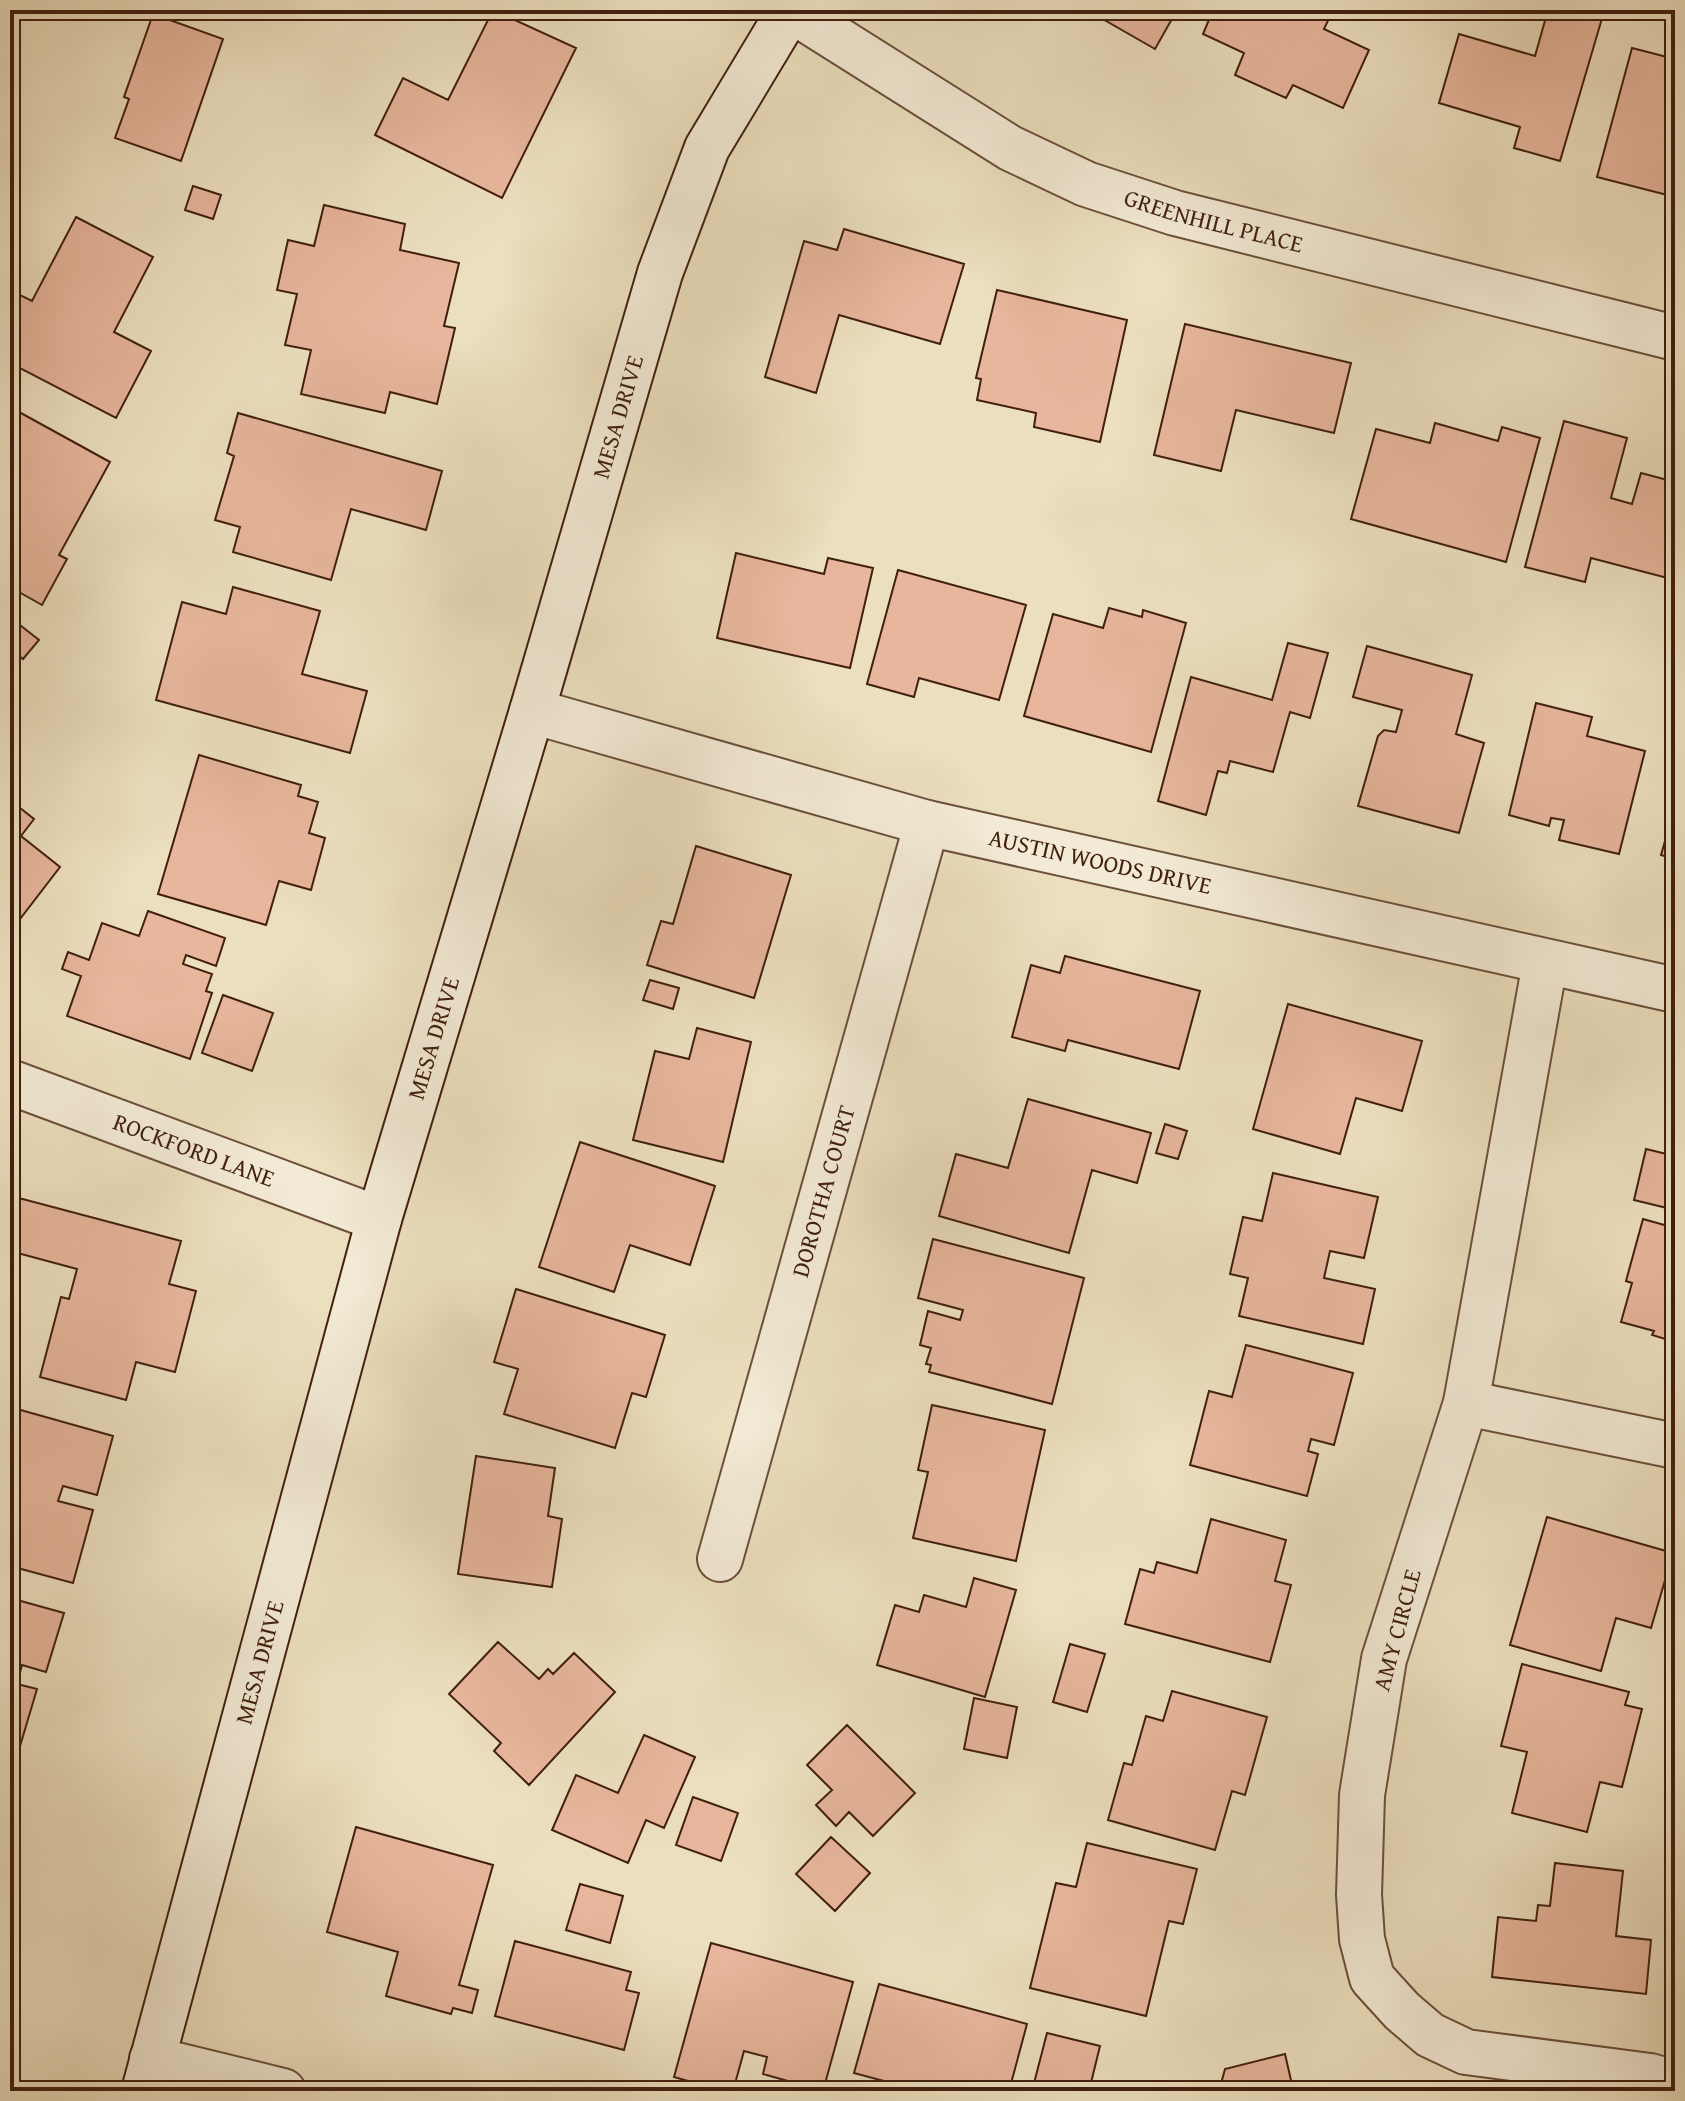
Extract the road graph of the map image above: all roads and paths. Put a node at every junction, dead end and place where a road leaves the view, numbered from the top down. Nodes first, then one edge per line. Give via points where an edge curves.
1 (791, 10) edge
2 (1675, 338) edge
3 (532, 711) junction
4 (927, 823) junction
5 (1545, 963) junction
6 (1675, 990) edge
7 (10, 1082) edge
8 (379, 1219) junction
9 (1466, 1403) junction
10 (1675, 1446) edge
11 (720, 1559) dead end
12 (148, 2075) edge
13 (1675, 2083) edge
14 (283, 2091) edge

1 - 2 street, GREENHILL PLACE via 1010,148 1086,184 1175,213
1 - 3 street, MESA DRIVE via 707,148 660,273
3 - 4 street, AUSTIN WOODS DRIVE
3 - 8 street, MESA DRIVE
4 - 5 street, AUSTIN WOODS DRIVE
4 - 11 street, DOROTHA COURT
5 - 6 street, AUSTIN WOODS DRIVE
5 - 9 street, AMY CIRCLE
7 - 8 street, ROCKFORD LANE
8 - 12 street, MESA DRIVE
9 - 10 street
9 - 13 street, AMY CIRCLE via 1384,1659 1362,1809 1359,1895 1372,1978 1430,2035 1466,2052
12 - 14 street

